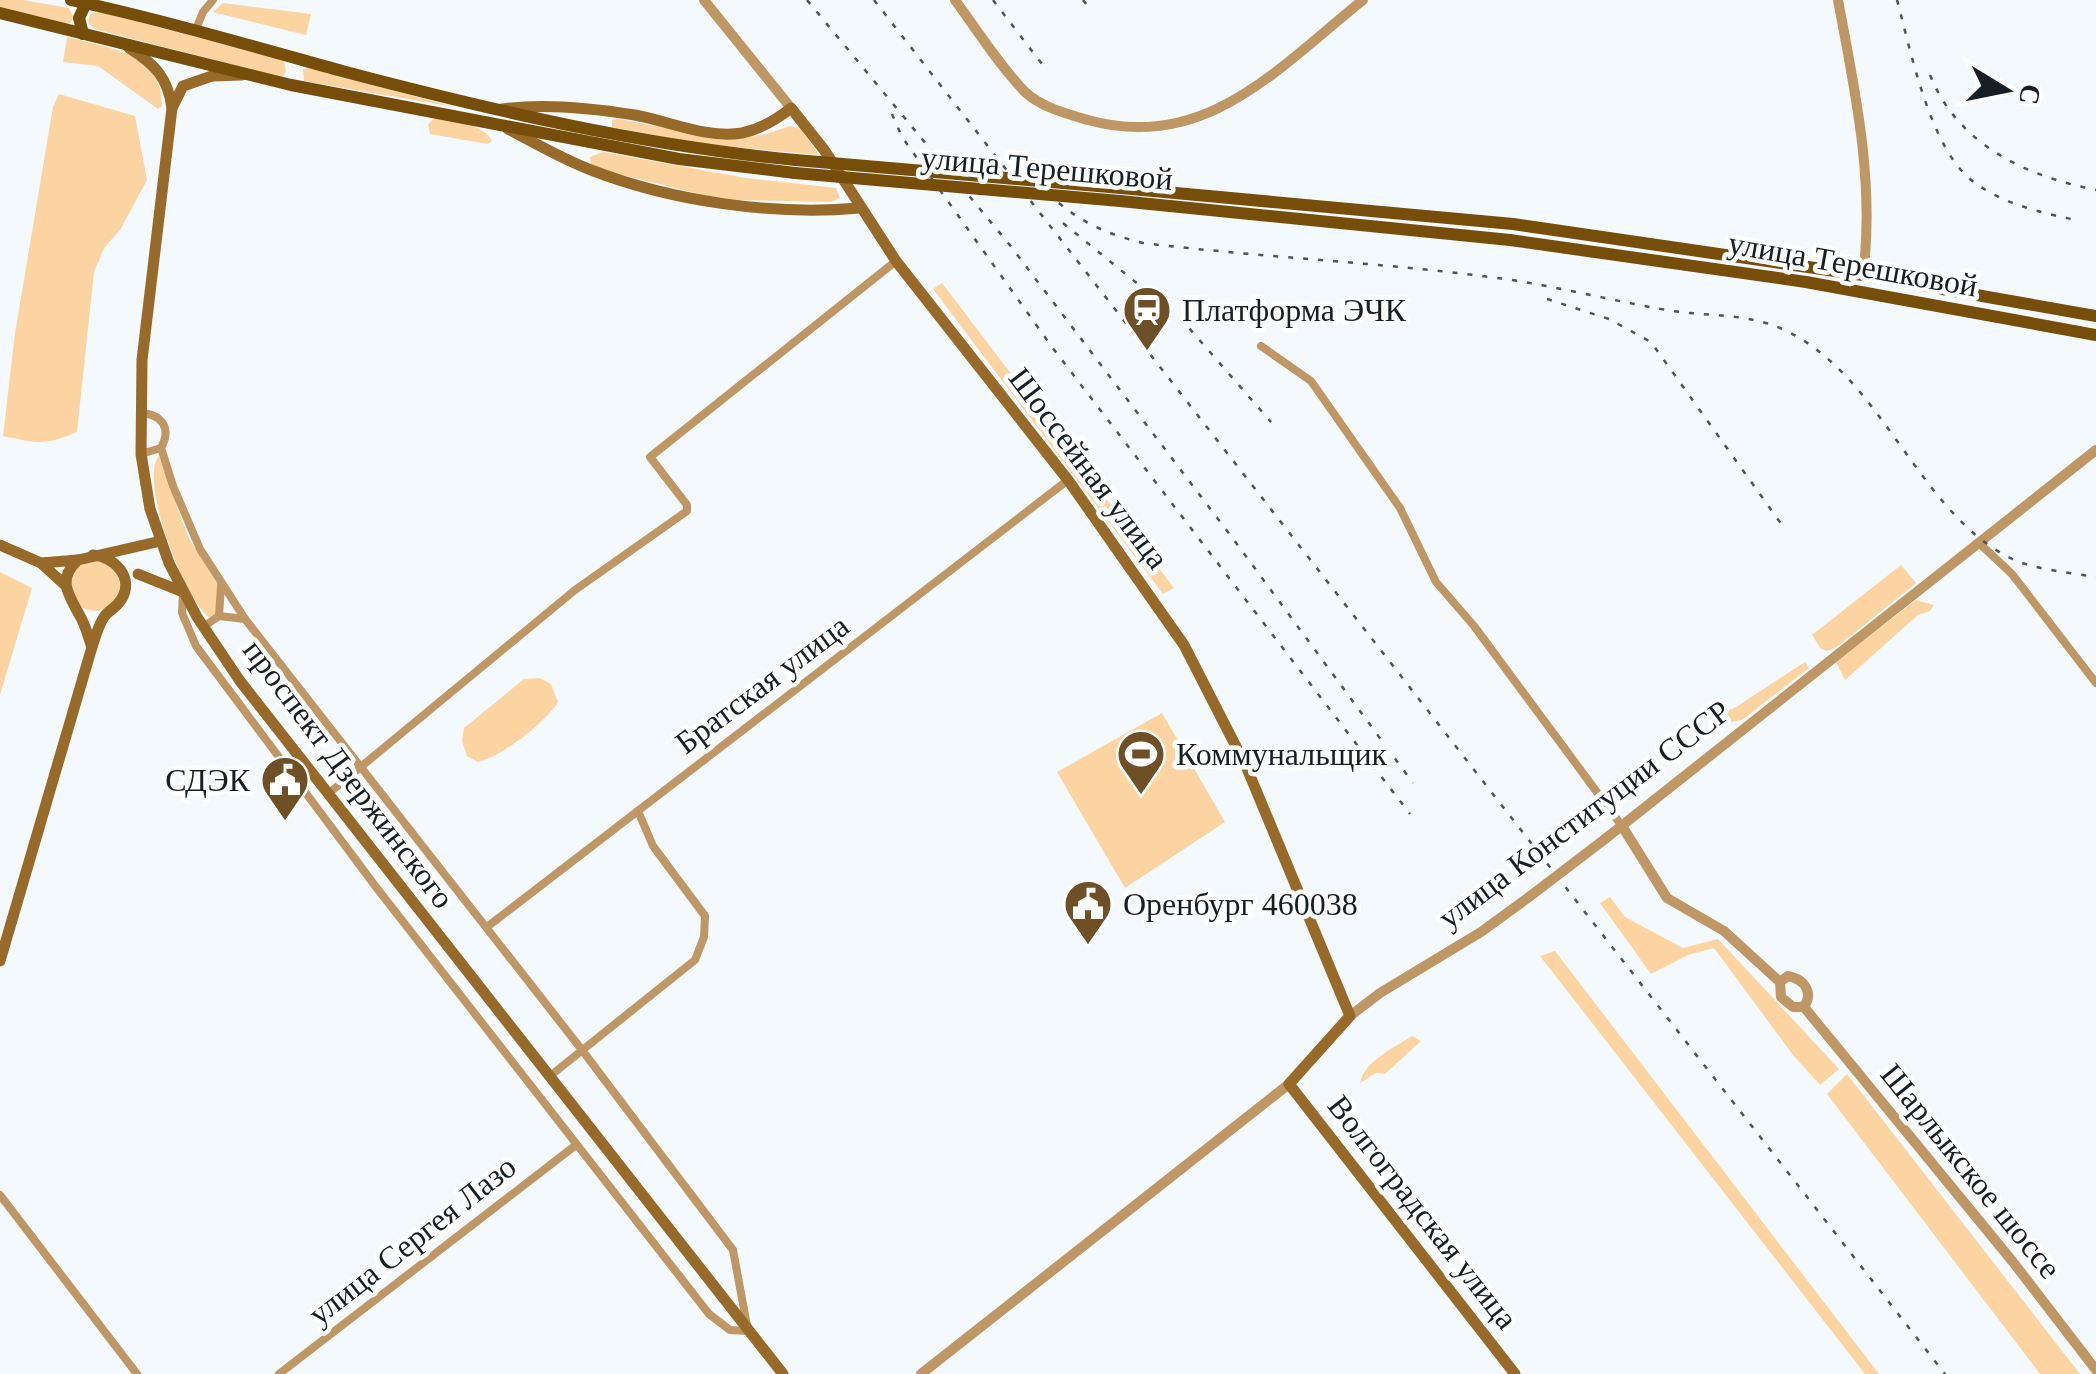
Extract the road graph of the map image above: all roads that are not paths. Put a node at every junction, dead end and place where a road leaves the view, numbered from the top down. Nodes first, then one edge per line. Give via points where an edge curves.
1 (214, 0) edge
2 (704, 0) edge
3 (955, 0) edge
4 (1363, 0) edge
5 (1838, 0) edge
6 (78, 2) edge
7 (0, 13) edge
8 (196, 29) junction
9 (83, 34) junction
10 (126, 45) junction
11 (297, 57) junction
12 (244, 74) junction
13 (291, 85) junction
14 (480, 104) junction
15 (172, 108) junction
16 (791, 108) junction
17 (502, 109) junction
18 (609, 112) junction
19 (476, 120) junction
20 (499, 124) junction
21 (600, 136) junction
22 (586, 168) junction
23 (859, 208) junction
24 (1598, 244) junction
25 (896, 260) junction
26 (1863, 274) junction
27 (1860, 291) junction
28 (2096, 316) edge
29 (2096, 335) edge
30 (1261, 346) dead end
31 (140, 413) junction
32 (161, 448) junction
33 (2096, 450) edge
34 (141, 454) junction
35 (1068, 480) junction
36 (160, 541) junction
37 (1979, 543) junction
38 (0, 545) edge
39 (93, 555) junction
40 (78, 560) junction
41 (41, 563) junction
42 (169, 563) junction
43 (138, 574) junction
44 (124, 578) junction
45 (221, 584) junction
46 (65, 585) junction
47 (183, 592) junction
48 (78, 612) junction
49 (106, 614) junction
50 (219, 616) junction
51 (245, 619) junction
52 (203, 627) junction
53 (92, 647) junction
54 (2096, 683) edge
55 (360, 768) junction
56 (328, 794) junction
57 (638, 811) junction
58 (1622, 826) junction
59 (487, 927) junction
60 (0, 961) edge
61 (1780, 982) junction
62 (475, 983) junction
63 (460, 994) junction
64 (1804, 1006) junction
65 (1350, 1016) junction
66 (582, 1050) junction
67 (550, 1076) junction
68 (1289, 1084) junction
69 (576, 1145) junction
70 (0, 1195) edge
71 (748, 1331) junction
72 (2096, 1370) edge
73 (782, 1373) edge
74 (137, 1374) edge
75 (279, 1374) edge
76 (921, 1374) edge
77 (1514, 1374) edge

1 - 8 street
2 - 16 street, Шоссейная улица
3 - 4 street via 1026,93 1098,123 1124,126 1190,121 1233,103
5 - 26 street via 1868,195
6 - 8 main road, улица Терешковой
6 - 9 main road
7 - 9 main road, улица Терешковой
8 - 11 main road, улица Терешковой
9 - 10 main road, улица Терешковой
10 - 12 main road, улица Терешковой
10 - 15 main road via 162,74
11 - 13 main road
11 - 14 main road, улица Терешковой
12 - 13 main road, улица Терешковой
12 - 15 main road via 183,86
13 - 19 main road, улица Терешковой
14 - 17 main road, улица Терешковой
14 - 19 main road
15 - 31 main road, проспект Дзержинского
16 - 18 main road via 757,129 729,134
16 - 23 main road, Шоссейная улица
17 - 18 main road
17 - 21 main road, улица Терешковой
18 - 21 main road via 601,118
19 - 20 main road, улица Терешковой
20 - 21 main road, улица Терешковой
20 - 22 main road
21 - 22 main road via 584,154
21 - 24 main road, улица Терешковой, bridge via 795,166 1384,211
22 - 23 main road via 729,205
23 - 25 main road, Шоссейная улица
24 - 26 main road, улица Терешковой
24 - 27 main road, улица Терешковой
25 - 35 main road, Шоссейная улица
25 - 55 street via 650,457 687,510 575,590
26 - 27 main road
26 - 28 main road, улица Терешковой
27 - 29 main road, улица Терешковой
30 - 58 street via 1311,381 1400,508 1436,582
31 - 32 street via 162,422
31 - 34 main road, проспект Дзержинского
32 - 34 street
32 - 45 street via 187,520
33 - 37 street, улица Конституции СССР
34 - 36 main road, проспект Дзержинского
35 - 57 street, Братская улица
35 - 65 main road, Шоссейная улица via 1172,626 1217,703
36 - 39 main road
36 - 42 main road, проспект Дзержинского
37 - 54 street via 2012,574
37 - 58 street, улица Конституции СССР
38 - 41 main road
39 - 40 main road
39 - 44 main road via 113,561
40 - 41 main road
40 - 46 main road
41 - 46 main road
42 - 43 main road
42 - 47 main road, проспект Дзержинского
43 - 44 main road
43 - 47 main road
44 - 49 main road via 120,602
45 - 50 street
45 - 51 street
46 - 48 main road
47 - 52 main road, проспект Дзержинского
47 - 63 street via 182,612 196,646
48 - 49 main road
48 - 53 main road
49 - 53 main road
50 - 51 street
50 - 52 street
51 - 55 street
52 - 56 main road, проспект Дзержинского
53 - 60 main road
55 - 56 street
55 - 59 street
56 - 62 main road, проспект Дзержинского
57 - 59 street, Братская улица
57 - 66 street via 653,846 705,916 704,938 695,960
58 - 61 street via 1667,898 1724,932
58 - 65 street, улица Конституции СССР, bridge via 1530,898
59 - 66 street
61 - 64 street via 1781,998
61 - 64 street via 1788,976 1801,980 1808,992
62 - 63 street
62 - 67 main road, проспект Дзержинского
63 - 69 street
64 - 72 street, Шарлыкское шоссе
65 - 68 main road, улица Конституции СССР
66 - 67 street
66 - 71 street via 733,1250
67 - 71 main road, проспект Дзержинского
68 - 76 street, улица Конституции СССР
68 - 77 main road, Волгоградская улица
69 - 71 street via 708,1314 730,1330
69 - 75 street, улица Сергея Лазо
70 - 74 street
71 - 73 main road, проспект Дзержинского

